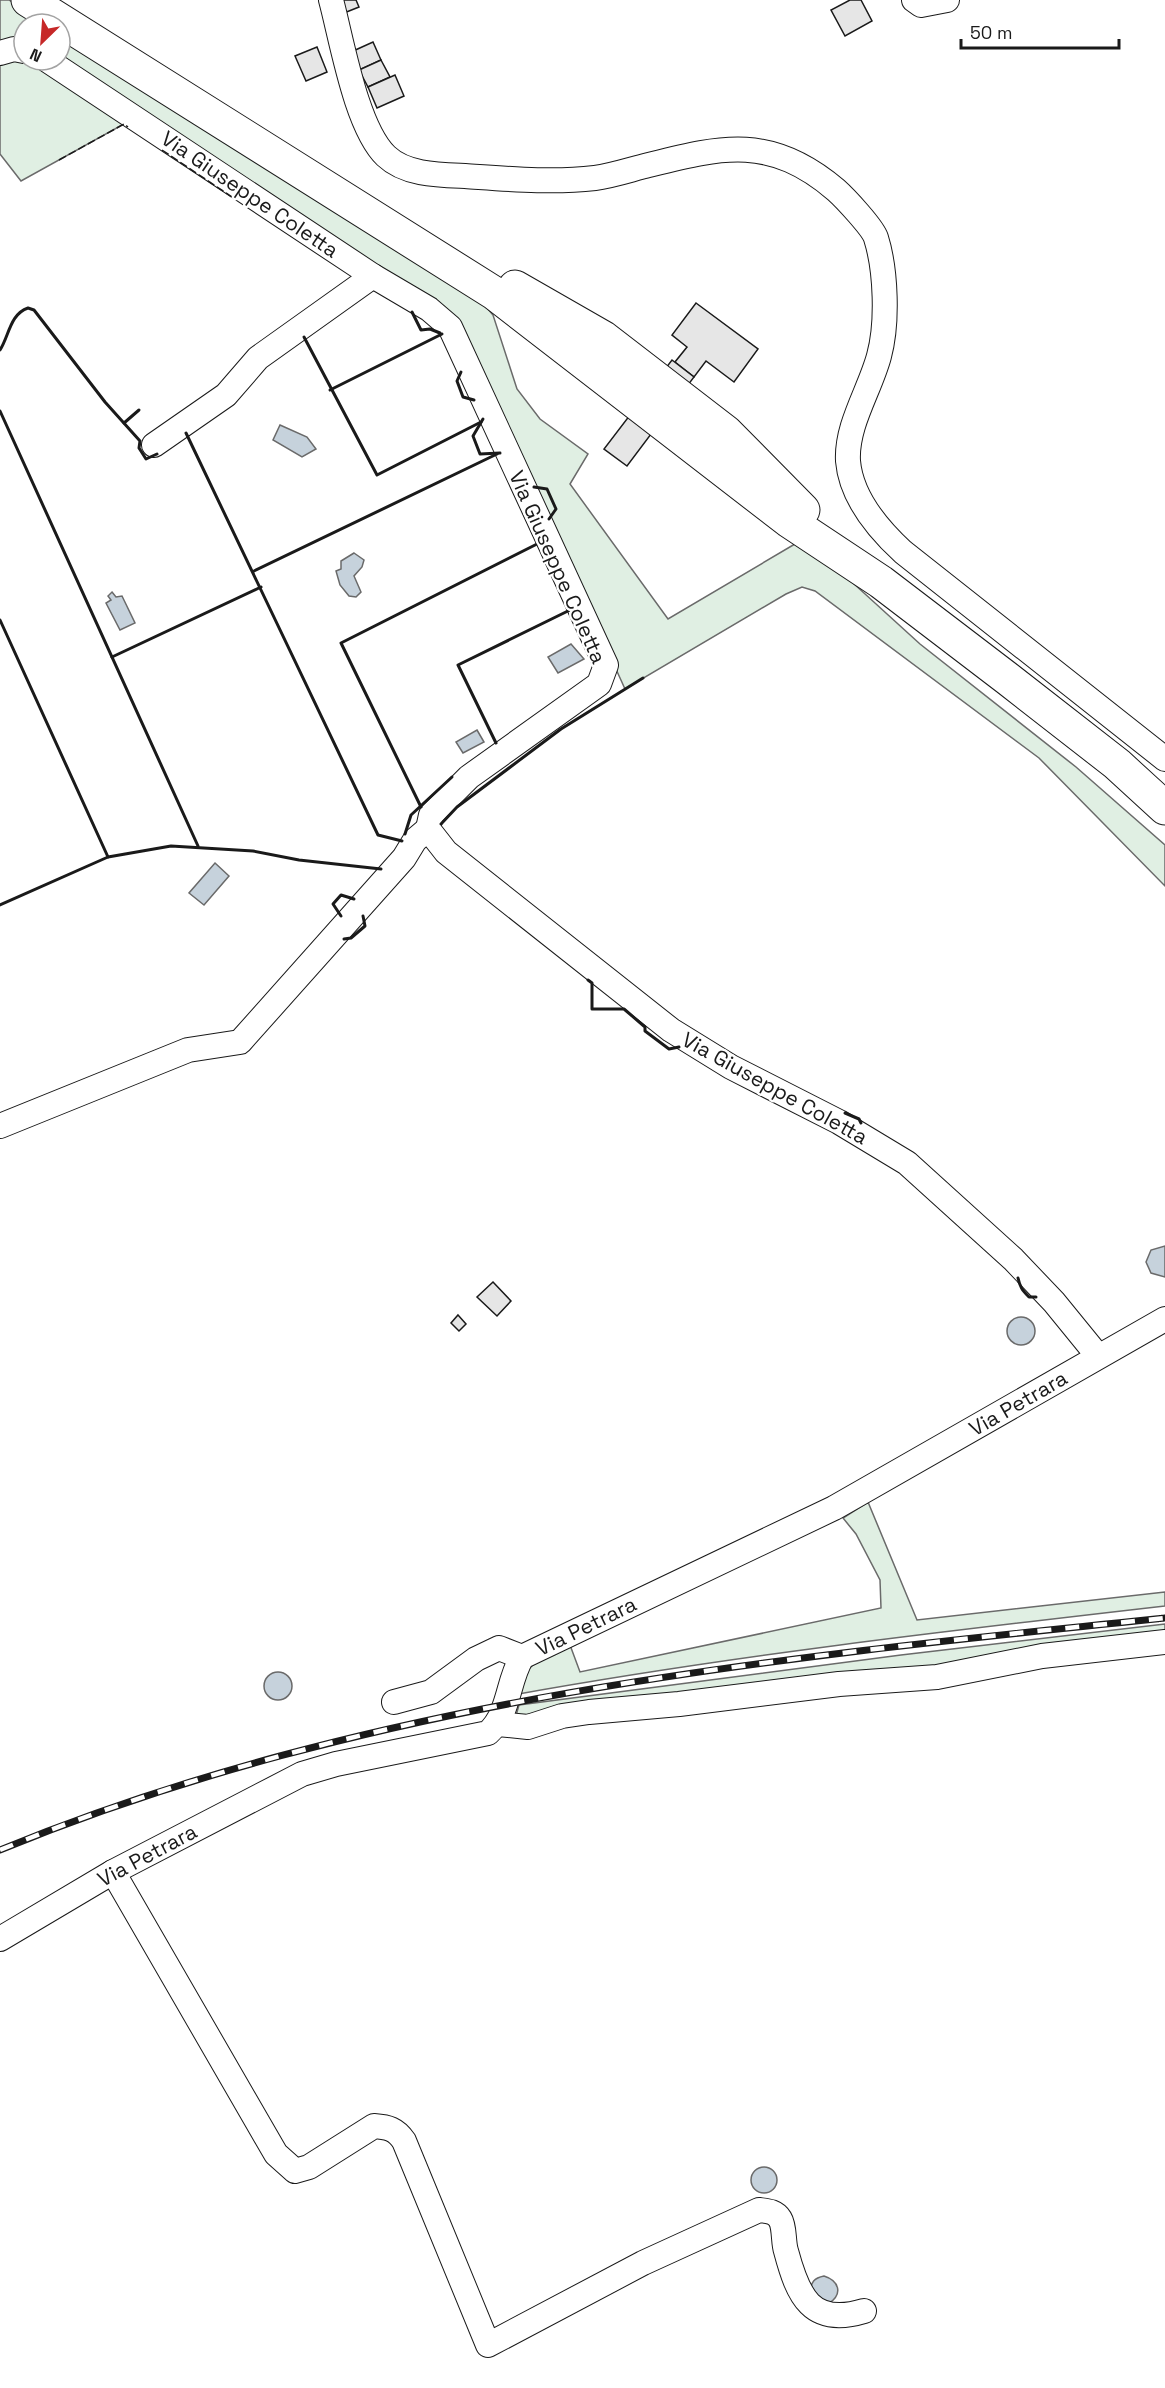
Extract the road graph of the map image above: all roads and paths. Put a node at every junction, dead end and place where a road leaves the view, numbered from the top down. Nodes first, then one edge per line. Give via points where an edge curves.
1 (28, 0) edge
2 (58, 0) edge
3 (332, 0) edge
4 (914, 0) edge
5 (947, 0) edge
6 (65, 72) edge
7 (373, 276) junction
8 (154, 445) dead end
9 (881, 582) junction
10 (1165, 759) edge
11 (1165, 808) edge
12 (429, 829) junction
13 (0, 1126) edge
14 (1165, 1319) edge
15 (1098, 1356) junction
16 (1165, 1642) edge
17 (522, 1657) junction
18 (394, 1702) dead end
19 (498, 1724) junction
20 (112, 1872) junction
21 (0, 1939) edge
22 (864, 2311) dead end

1 - 9 highway via 494,293 789,521
2 - 9 highway via 503,280 604,338 726,432
3 - 10 street via 356,98 373,139 387,156 403,166 429,174 550,181 598,178 730,148 780,157 838,191 876,236 885,305 879,356 850,441 848,461 858,495 879,530 903,552
4 - 5 street via 921,5
6 - 7 street, Via Giuseppe Coletta
7 - 8 street via 258,358 226,395
7 - 12 street, Via Giuseppe Coletta via 429,309 450,327 606,665 598,684 470,777 431,815
9 - 11 highway via 1108,757
12 - 13 street via 415,840 404,858 240,1042 188,1050
12 - 15 street, Via Giuseppe Coletta via 446,852 671,1030 730,1068 839,1122 907,1162 1013,1259
14 - 15 street, Via Petrara
15 - 17 street, Via Petrara via 834,1508
16 - 19 street via 1042,1656 937,1677 589,1712 528,1727
17 - 18 street via 499,1648 476,1659 431,1692
17 - 19 street, Via Petrara
19 - 20 street, Via Petrara via 488,1733 302,1774
20 - 21 street, Via Petrara
20 - 22 street via 286,2165 295,2171 309,2167 374,2126 398,2132 488,2344 643,2263 759,2210 771,2211 780,2219 785,2250 800,2293 809,2306 845,2317

